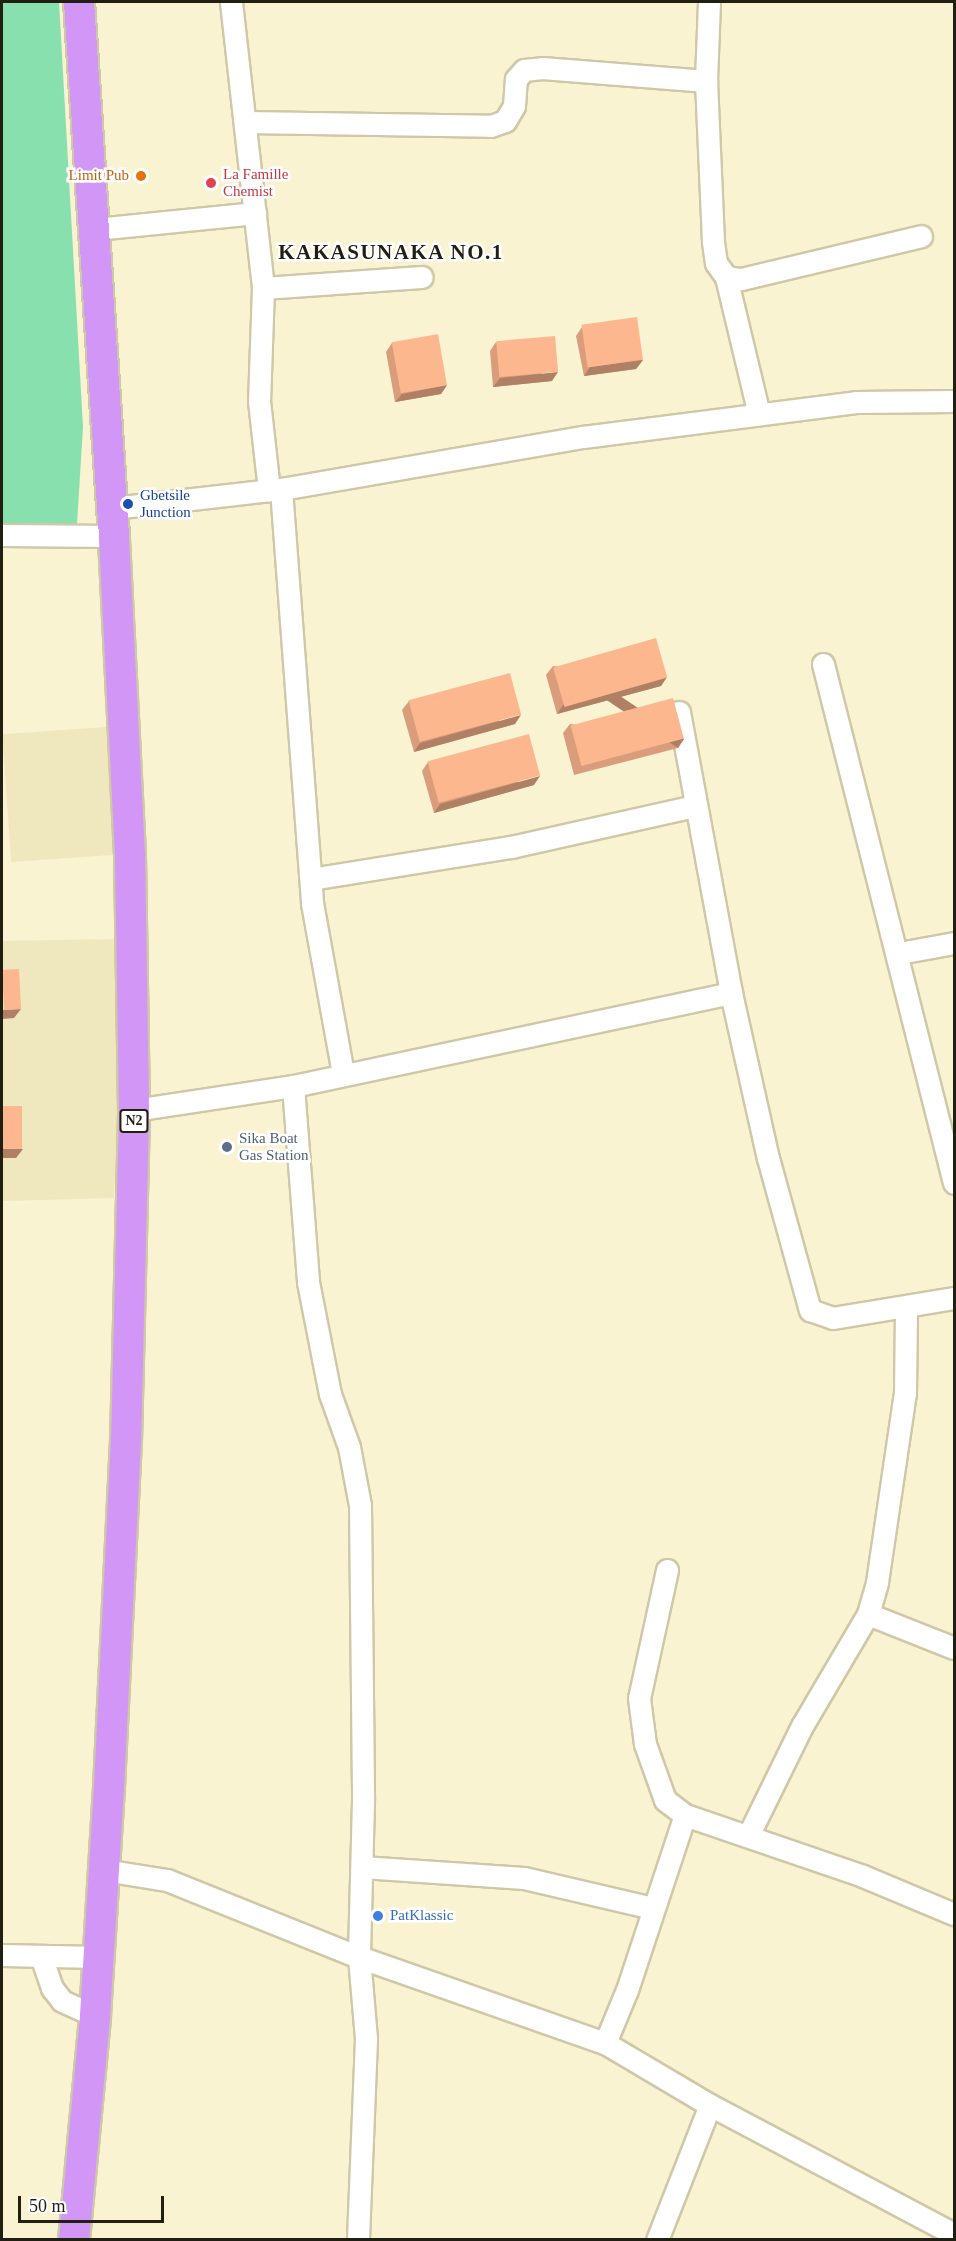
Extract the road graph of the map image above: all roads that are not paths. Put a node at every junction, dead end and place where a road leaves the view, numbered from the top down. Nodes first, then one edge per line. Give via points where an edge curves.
1 (79, 2) edge
2 (231, 2) edge
3 (709, 2) edge
4 (706, 81) junction
5 (245, 122) junction
6 (255, 213) junction
7 (96, 230) junction
8 (921, 236) dead end
9 (422, 277) dead end
10 (726, 277) junction
11 (263, 288) junction
12 (954, 401) edge
13 (759, 414) junction
14 (275, 489) junction
15 (113, 522) junction
16 (2, 535) edge
17 (823, 664) dead end
18 (678, 712) edge
19 (695, 806) junction
20 (311, 879) junction
21 (954, 943) edge
22 (899, 953) junction
23 (731, 993) junction
24 (343, 1074) junction
25 (293, 1086) junction
26 (134, 1110) junction
27 (954, 1183) edge
28 (954, 1298) edge
29 (906, 1309) junction
30 (667, 1570) dead end
31 (868, 1614) junction
32 (954, 1648) edge
33 (684, 1815) junction
34 (748, 1836) junction
35 (362, 1867) junction
36 (104, 1870) junction
37 (653, 1908) junction
38 (954, 1914) edge
39 (2, 1955) edge
40 (42, 1956) junction
41 (98, 1957) junction
42 (359, 1957) junction
43 (95, 2016) junction
44 (605, 2043) junction
45 (710, 2105) junction
46 (954, 2234) edge
47 (74, 2240) edge
48 (358, 2240) edge
49 (657, 2240) edge

1 - 7 highway, N2
2 - 5 street
3 - 4 street
4 - 5 street via 542,68 524,70 516,79 514,106 505,121 491,126
4 - 10 street via 713,242 716,262
5 - 6 street
6 - 7 street
6 - 11 street
7 - 15 highway, N2
8 - 10 street via 771,273 741,279
9 - 11 street
10 - 13 street
11 - 14 street via 259,400
12 - 13 street via 856,402
13 - 14 street via 583,437
14 - 15 street
14 - 20 street
15 - 16 street
15 - 26 highway, N2 via 130,855
17 - 22 street
18 - 19 street
19 - 20 street via 511,848
19 - 23 street
20 - 24 street
21 - 22 street
22 - 27 street
23 - 24 street
23 - 29 street via 768,1158 810,1310 833,1318
24 - 25 street
25 - 26 street
25 - 35 street via 308,1282 330,1394 350,1447 360,1505
26 - 36 highway, N2 via 126,1442
28 - 29 street
29 - 31 street via 905,1393 877,1582
30 - 33 street via 639,1698 653,1770 665,1800
31 - 32 street
31 - 34 street via 802,1725
33 - 34 street
33 - 37 street
34 - 38 street
35 - 37 street via 524,1878
35 - 42 street
36 - 41 highway, N2
36 - 42 street via 167,1881
37 - 44 street
39 - 40 street
40 - 41 street
40 - 43 street via 52,1988 62,2001
41 - 43 highway, N2
42 - 44 street
42 - 48 street via 366,2039
43 - 47 highway, N2
44 - 45 street
45 - 46 street
45 - 49 street

